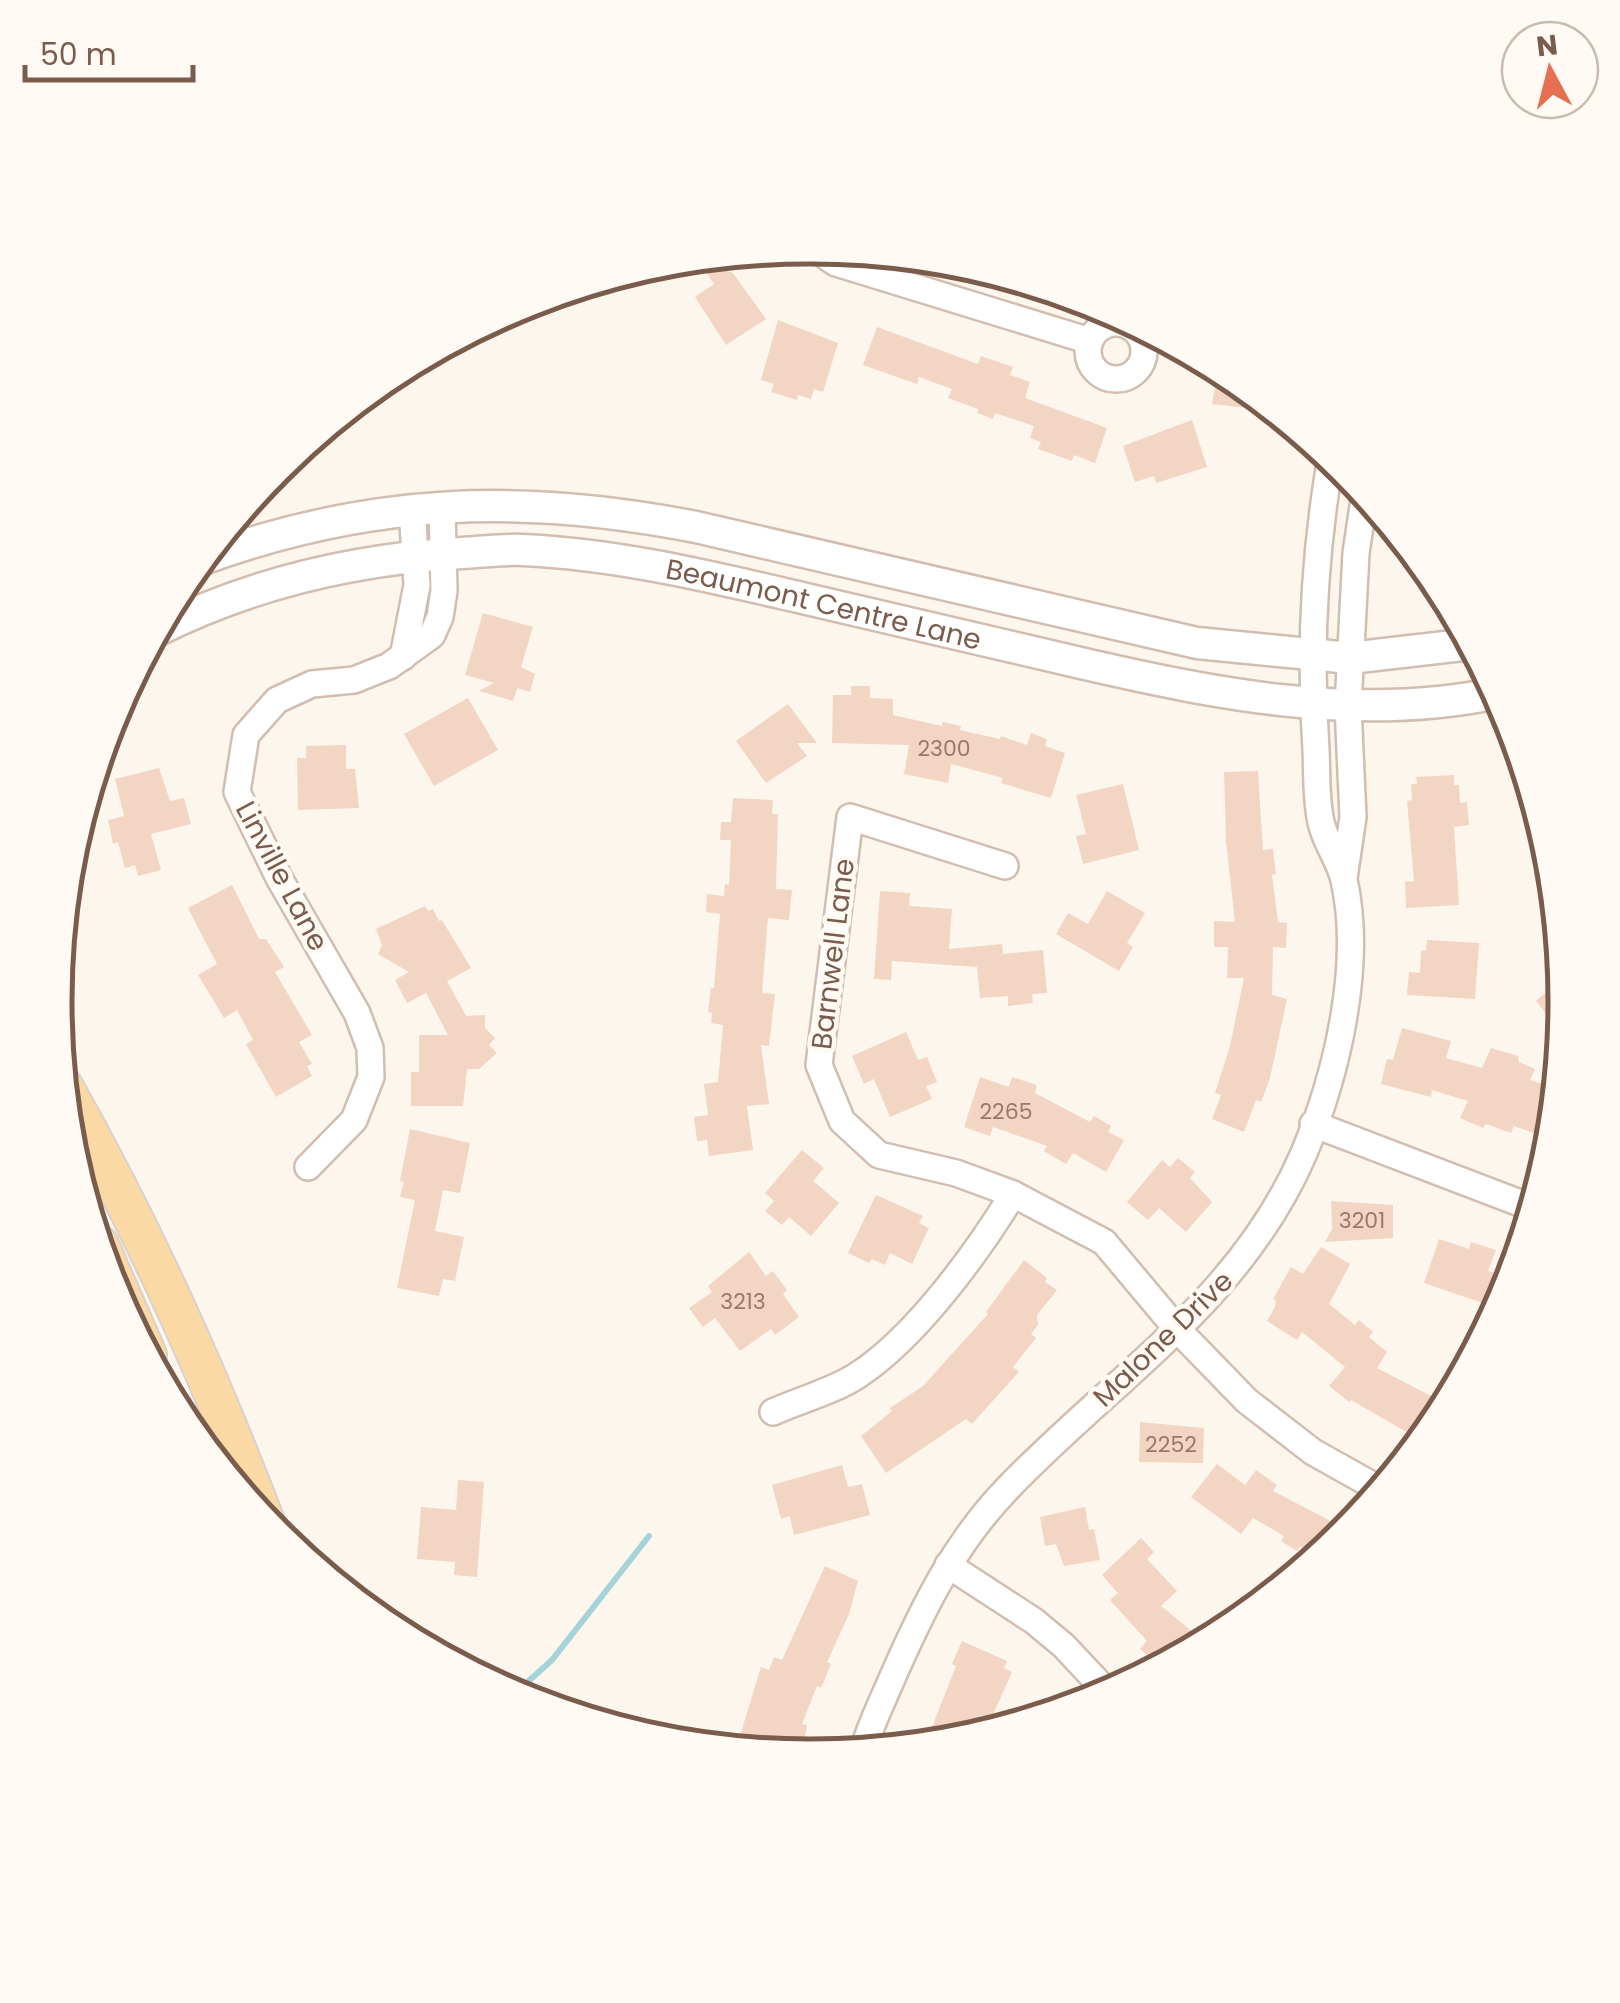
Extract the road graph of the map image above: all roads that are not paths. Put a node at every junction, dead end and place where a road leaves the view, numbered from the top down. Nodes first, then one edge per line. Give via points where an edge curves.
1 (844, 265) edge
2 (1090, 342) dead end
3 (1328, 477) edge
4 (427, 508) junction
5 (1362, 513) edge
6 (227, 550) edge
7 (431, 555) junction
8 (179, 621) edge
9 (1456, 646) edge
10 (1313, 654) junction
11 (1350, 658) junction
12 (1480, 695) edge
13 (1313, 705) junction
14 (1348, 706) junction
15 (1005, 866) dead end
16 (1344, 878) junction
17 (83, 1124) edge
18 (1313, 1124) junction
19 (308, 1167) dead end
20 (1013, 1194) junction
21 (1519, 1203) edge
22 (1177, 1329) junction
23 (773, 1412) dead end
24 (248, 1478) edge
25 (1368, 1483) edge
26 (948, 1565) junction
27 (1097, 1681) edge
28 (869, 1736) edge

1 - 2 street
3 - 10 street, Malone Drive via 1314,568
4 - 6 street, Beaumont Centre Lane via 335,520
4 - 7 street, Linville Lane
4 - 10 street, Beaumont Centre Lane via 523,504 637,516 1197,644
5 - 11 street, Malone Drive
7 - 8 street, Beaumont Centre Lane via 290,580
7 - 13 street, Beaumont Centre Lane via 518,550 632,562 1139,677
7 - 19 street, Linville Lane via 403,657 354,680 312,684 277,700 246,734 237,792 370,1048 371,1077 354,1120
9 - 11 street, Beaumont Centre Lane
10 - 11 street, Beaumont Centre Lane
10 - 13 street, Malone Drive
11 - 14 street, Malone Drive
12 - 14 street, Beaumont Centre Lane
13 - 14 street, Beaumont Centre Lane
13 - 16 street, Malone Drive via 1320,820
14 - 16 street, Malone Drive via 1353,817
15 - 20 street, Barnwell Lane via 850,817 819,1064 842,1121 879,1155 956,1172
16 - 18 street, Malone Drive via 1350,928 1346,998
17 - 24 main road via 199,1353
18 - 21 street
18 - 22 street, Malone Drive via 1268,1222 1239,1264
20 - 22 street, Barnwell Lane via 1104,1242
20 - 23 street via 987,1236 886,1354 856,1377
22 - 25 street, Barnwell Lane via 1246,1401
22 - 26 street, Malone Drive via 1008,1488
26 - 27 street via 1034,1620
26 - 28 street, Malone Drive

